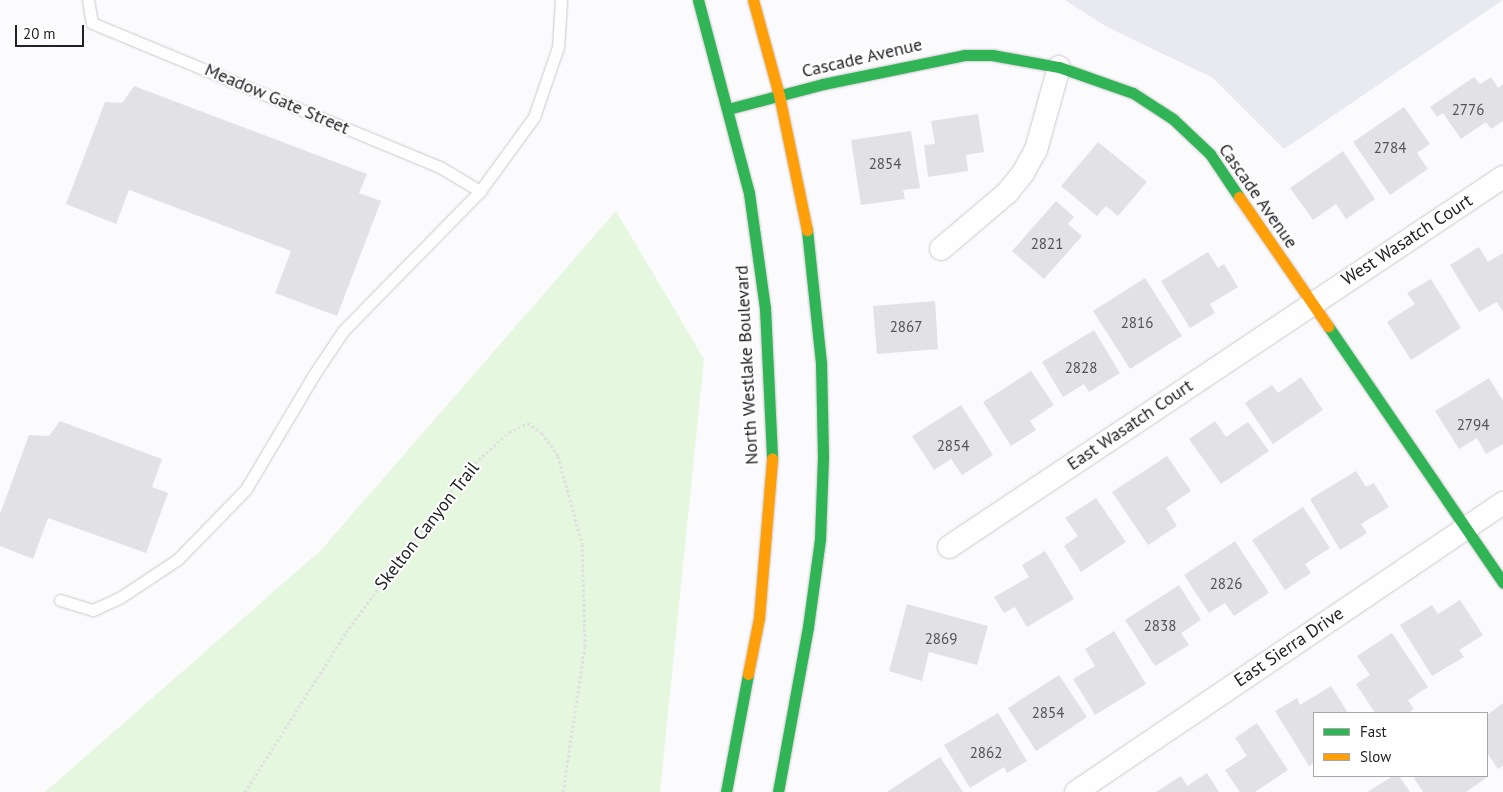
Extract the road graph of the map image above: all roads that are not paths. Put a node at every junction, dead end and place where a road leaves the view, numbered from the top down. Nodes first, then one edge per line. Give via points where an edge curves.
1 (88, 0) edge
2 (562, 0) edge
3 (698, 0) edge
4 (752, 0) edge
5 (1059, 67) junction
6 (779, 96) junction
7 (728, 109) junction
8 (1503, 177) edge
9 (480, 191) junction
10 (941, 248) dead end
11 (1311, 303) junction
12 (1503, 503) edge
13 (1467, 527) junction
14 (949, 547) dead end
15 (1503, 583) edge
16 (60, 600) dead end
17 (726, 792) edge
18 (778, 792) edge
19 (1076, 792) edge

1 - 9 lane, Meadow Gate Street via 92,23 440,167
2 - 9 lane via 558,47 534,117
3 - 7 main road, North Westlake Boulevard
4 - 6 main road
5 - 6 main road, Cascade Avenue via 992,55 964,55
5 - 10 street via 1036,150 1023,173 1007,192
5 - 11 main road, Cascade Avenue via 1133,93 1173,119 1210,154
6 - 7 main road, Cascade Avenue
6 - 18 main road via 807,228 817,300 823,457 820,539 810,617
7 - 17 main road, North Westlake Boulevard via 749,193 758,255 765,318 772,454 759,618
8 - 11 street, West Wasatch Court
9 - 16 lane via 344,332 312,376 246,489 178,559 121,597 93,610
11 - 13 main road, Cascade Avenue
11 - 14 street, East Wasatch Court
12 - 13 street, East Sierra Drive
13 - 15 main road, Cascade Avenue
13 - 19 street, East Sierra Drive

